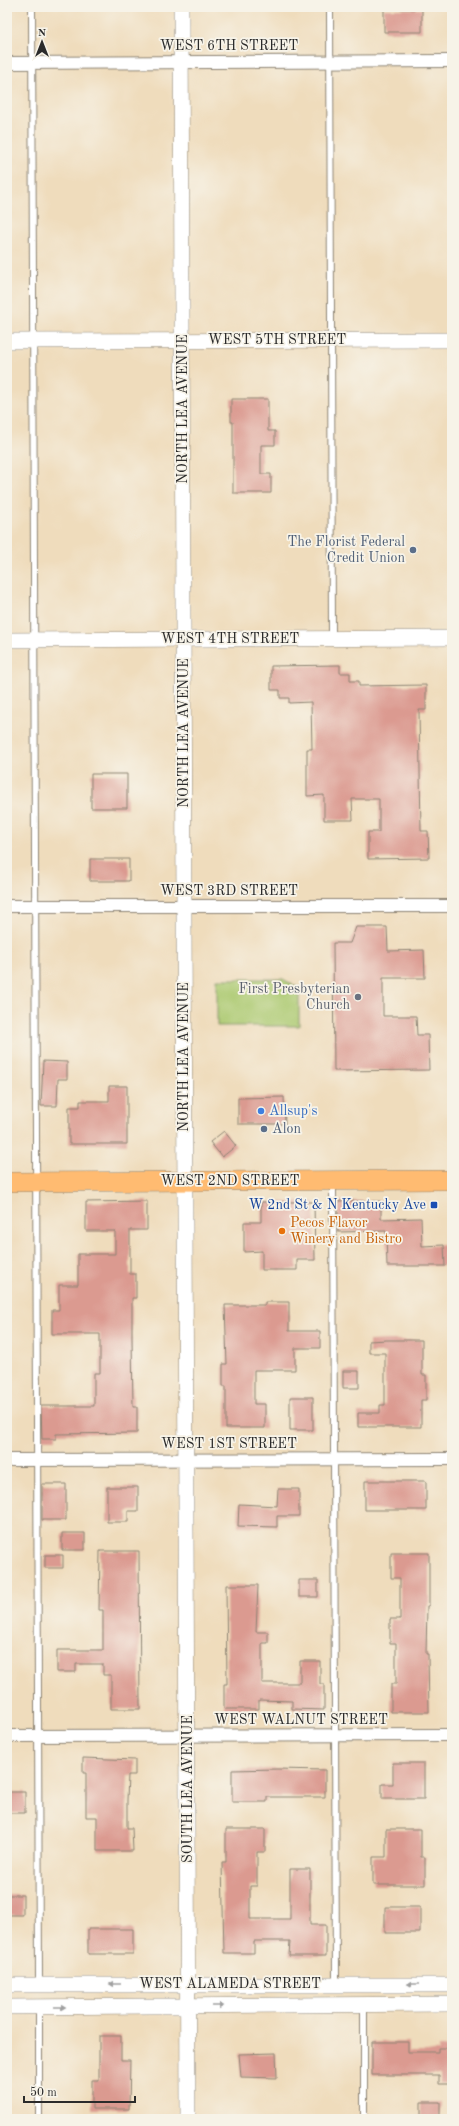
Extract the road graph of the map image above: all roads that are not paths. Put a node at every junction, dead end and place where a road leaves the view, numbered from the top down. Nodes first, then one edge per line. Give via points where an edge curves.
1 (32, 7) edge
2 (181, 7) edge
3 (330, 7) edge
4 (181, 61) junction
5 (330, 61) junction
6 (452, 61) edge
7 (7, 63) edge
8 (33, 63) junction
9 (32, 340) junction
10 (182, 340) junction
11 (330, 340) junction
12 (452, 340) edge
13 (7, 341) edge
14 (452, 638) edge
15 (184, 639) junction
16 (332, 639) junction
17 (7, 640) edge
18 (34, 640) junction
19 (7, 906) edge
20 (35, 906) junction
21 (184, 906) junction
22 (452, 906) edge
23 (333, 1180) junction
24 (452, 1180) edge
25 (36, 1181) junction
26 (185, 1181) junction
27 (7, 1182) edge
28 (187, 1459) junction
29 (336, 1459) junction
30 (452, 1459) edge
31 (7, 1460) edge
32 (37, 1460) junction
33 (336, 1735) junction
34 (452, 1735) edge
35 (7, 1736) edge
36 (38, 1736) junction
37 (188, 1736) junction
38 (189, 1983) junction
39 (39, 1984) junction
40 (336, 1984) junction
41 (7, 1985) edge
42 (452, 1985) edge
43 (452, 2004) edge
44 (189, 2006) junction
45 (364, 2006) junction
46 (7, 2007) edge
47 (39, 2007) junction
48 (39, 2119) edge
49 (188, 2119) edge
50 (364, 2119) edge

1 - 8 lane
2 - 4 street, NORTH LEA AVENUE
3 - 5 lane
4 - 5 street, WEST 6TH STREET
4 - 8 street, WEST 6TH STREET
4 - 10 street, NORTH LEA AVENUE
5 - 6 street, WEST 6TH STREET
5 - 11 lane
7 - 8 street, WEST 6TH STREET
8 - 9 lane
9 - 10 street, WEST 5TH STREET
9 - 13 street, WEST 5TH STREET
9 - 18 lane
10 - 11 street, WEST 5TH STREET
10 - 15 street, NORTH LEA AVENUE
11 - 12 street, WEST 5TH STREET
11 - 16 lane
14 - 16 street, WEST 4TH STREET
15 - 16 street, WEST 4TH STREET
15 - 18 street, WEST 4TH STREET
15 - 21 street, NORTH LEA AVENUE
17 - 18 street, WEST 4TH STREET
18 - 20 lane
19 - 20 street, WEST 3RD STREET
20 - 21 street, WEST 3RD STREET
20 - 25 lane
21 - 22 street, WEST 3RD STREET
21 - 26 street, NORTH LEA AVENUE
23 - 24 main road, WEST 2ND STREET
23 - 26 main road, WEST 2ND STREET
23 - 29 lane
25 - 26 main road, WEST 2ND STREET
25 - 27 main road, WEST 2ND STREET
25 - 32 lane
26 - 28 street, NORTH LEA AVENUE
28 - 29 street, WEST 1ST STREET
28 - 32 street, WEST 1ST STREET
28 - 37 street, SOUTH LEA AVENUE
29 - 30 street, WEST 1ST STREET
29 - 33 lane
31 - 32 street, WEST 1ST STREET
32 - 36 lane
33 - 34 street, WEST WALNUT STREET
33 - 37 street, WEST WALNUT STREET
33 - 40 lane
35 - 36 street, WEST WALNUT STREET
36 - 37 street, WEST WALNUT STREET
36 - 39 lane
37 - 38 street, SOUTH LEA AVENUE
38 -> 39 street, WEST ALAMEDA STREET
38 - 40 street, WEST ALAMEDA STREET
38 - 44 street, SOUTH LEA AVENUE
39 - 41 street, WEST ALAMEDA STREET
42 -> 40 street, WEST ALAMEDA STREET
43 - 45 street, WEST ALAMEDA STREET
44 -> 45 street, WEST ALAMEDA STREET
47 -> 44 street, WEST ALAMEDA STREET
44 - 49 street, SOUTH LEA AVENUE
45 - 50 lane
46 - 47 street, WEST ALAMEDA STREET
47 - 48 lane

